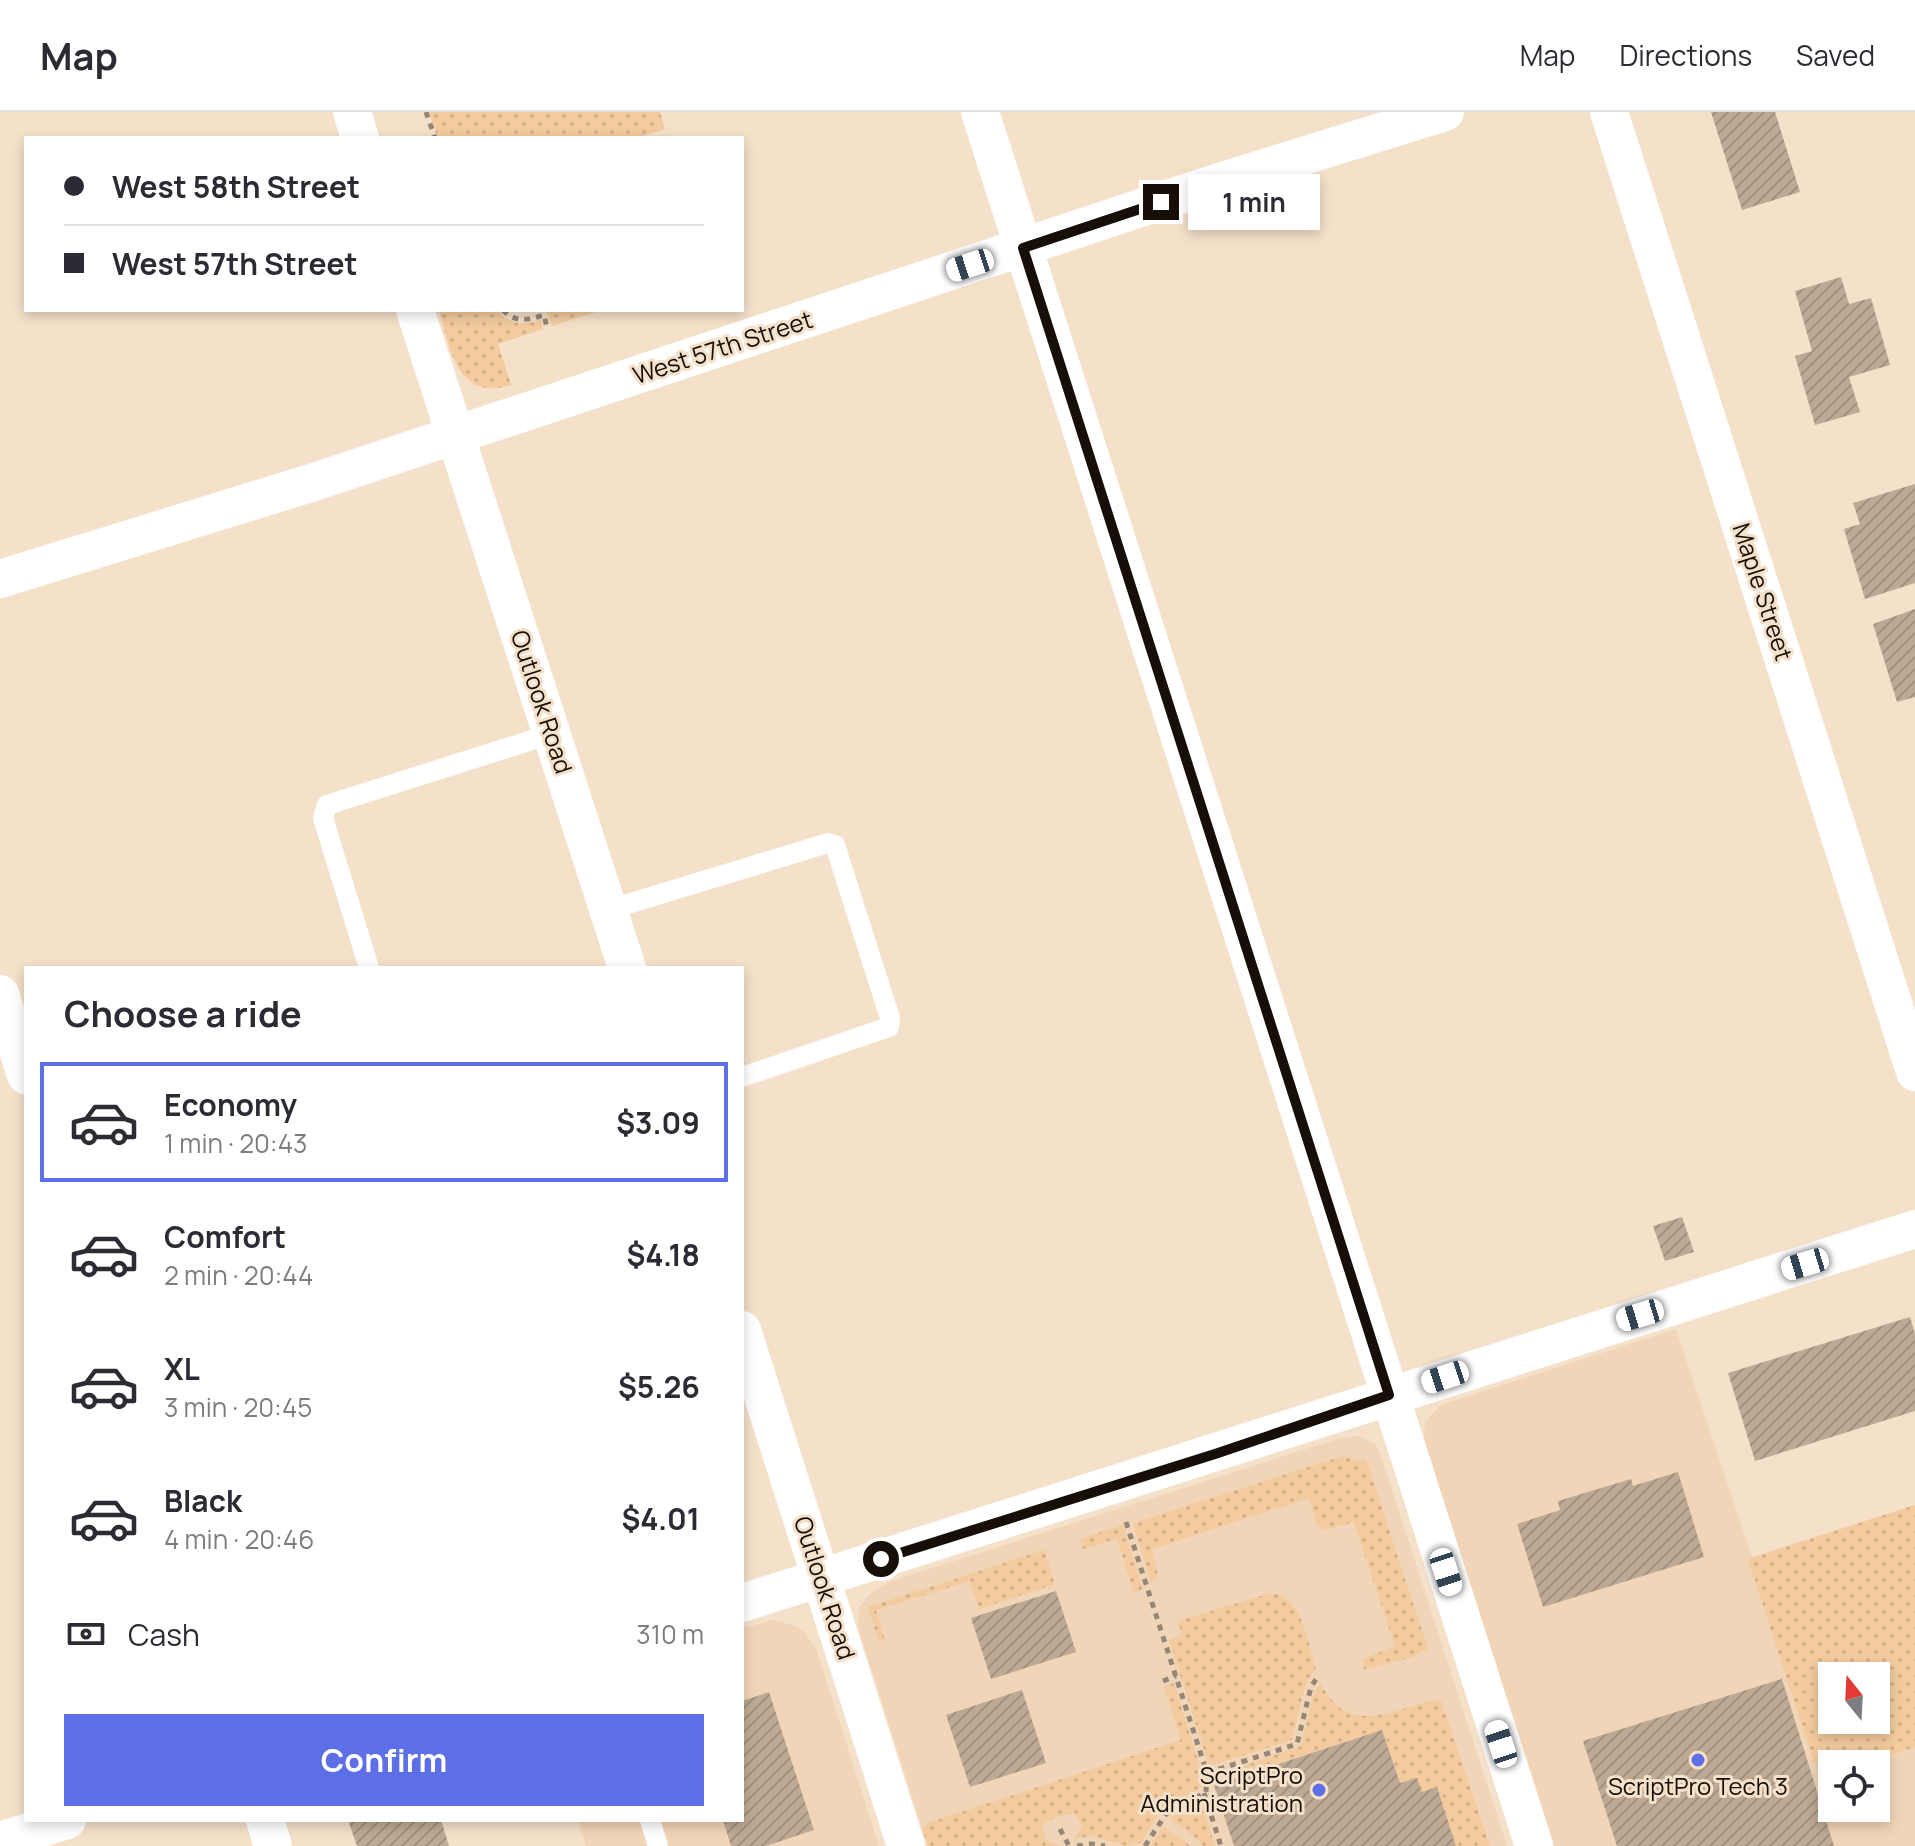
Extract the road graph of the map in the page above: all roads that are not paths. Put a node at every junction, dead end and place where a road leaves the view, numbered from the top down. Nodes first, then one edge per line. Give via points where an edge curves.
1 (352, 112) edge
2 (980, 112) edge
3 (1445, 112) edge
4 (1609, 112) edge
5 (359, 136) edge
6 (1023, 248) junction
7 (416, 312) edge
8 (456, 436) junction
9 (0, 579) edge
10 (551, 734) junction
11 (608, 910) junction
12 (368, 966) edge
13 (626, 966) edge
14 (0, 994) edge
15 (24, 1069) edge
16 (1915, 1072) edge
17 (744, 1076) edge
18 (1915, 1229) edge
19 (744, 1336) edge
20 (1389, 1395) junction
21 (821, 1578) junction
22 (744, 1602) edge
23 (61, 1822) edge
24 (266, 1822) edge
25 (651, 1822) edge
26 (0, 1841) edge
27 (273, 1846) edge
28 (658, 1846) edge
29 (906, 1846) edge
30 (1534, 1846) edge

1 - 5 street
2 - 6 street
3 - 6 street, West 57th Street
4 - 16 street, Maple Street
6 - 8 street, West 57th Street
6 - 20 street
7 - 8 street, Outlook Road
8 - 9 street, West 57th Street
8 - 10 street, Outlook Road
10 - 11 street, Outlook Road
10 - 12 lane via 327,805 323,818
11 - 13 street, Outlook Road
11 - 17 lane via 835,845 889,1027
14 - 15 street
18 - 20 street
19 - 21 street, Outlook Road
20 - 21 street
20 - 30 street
21 - 22 street
21 - 29 street, Outlook Road
23 - 26 street
24 - 27 street
25 - 28 lane

